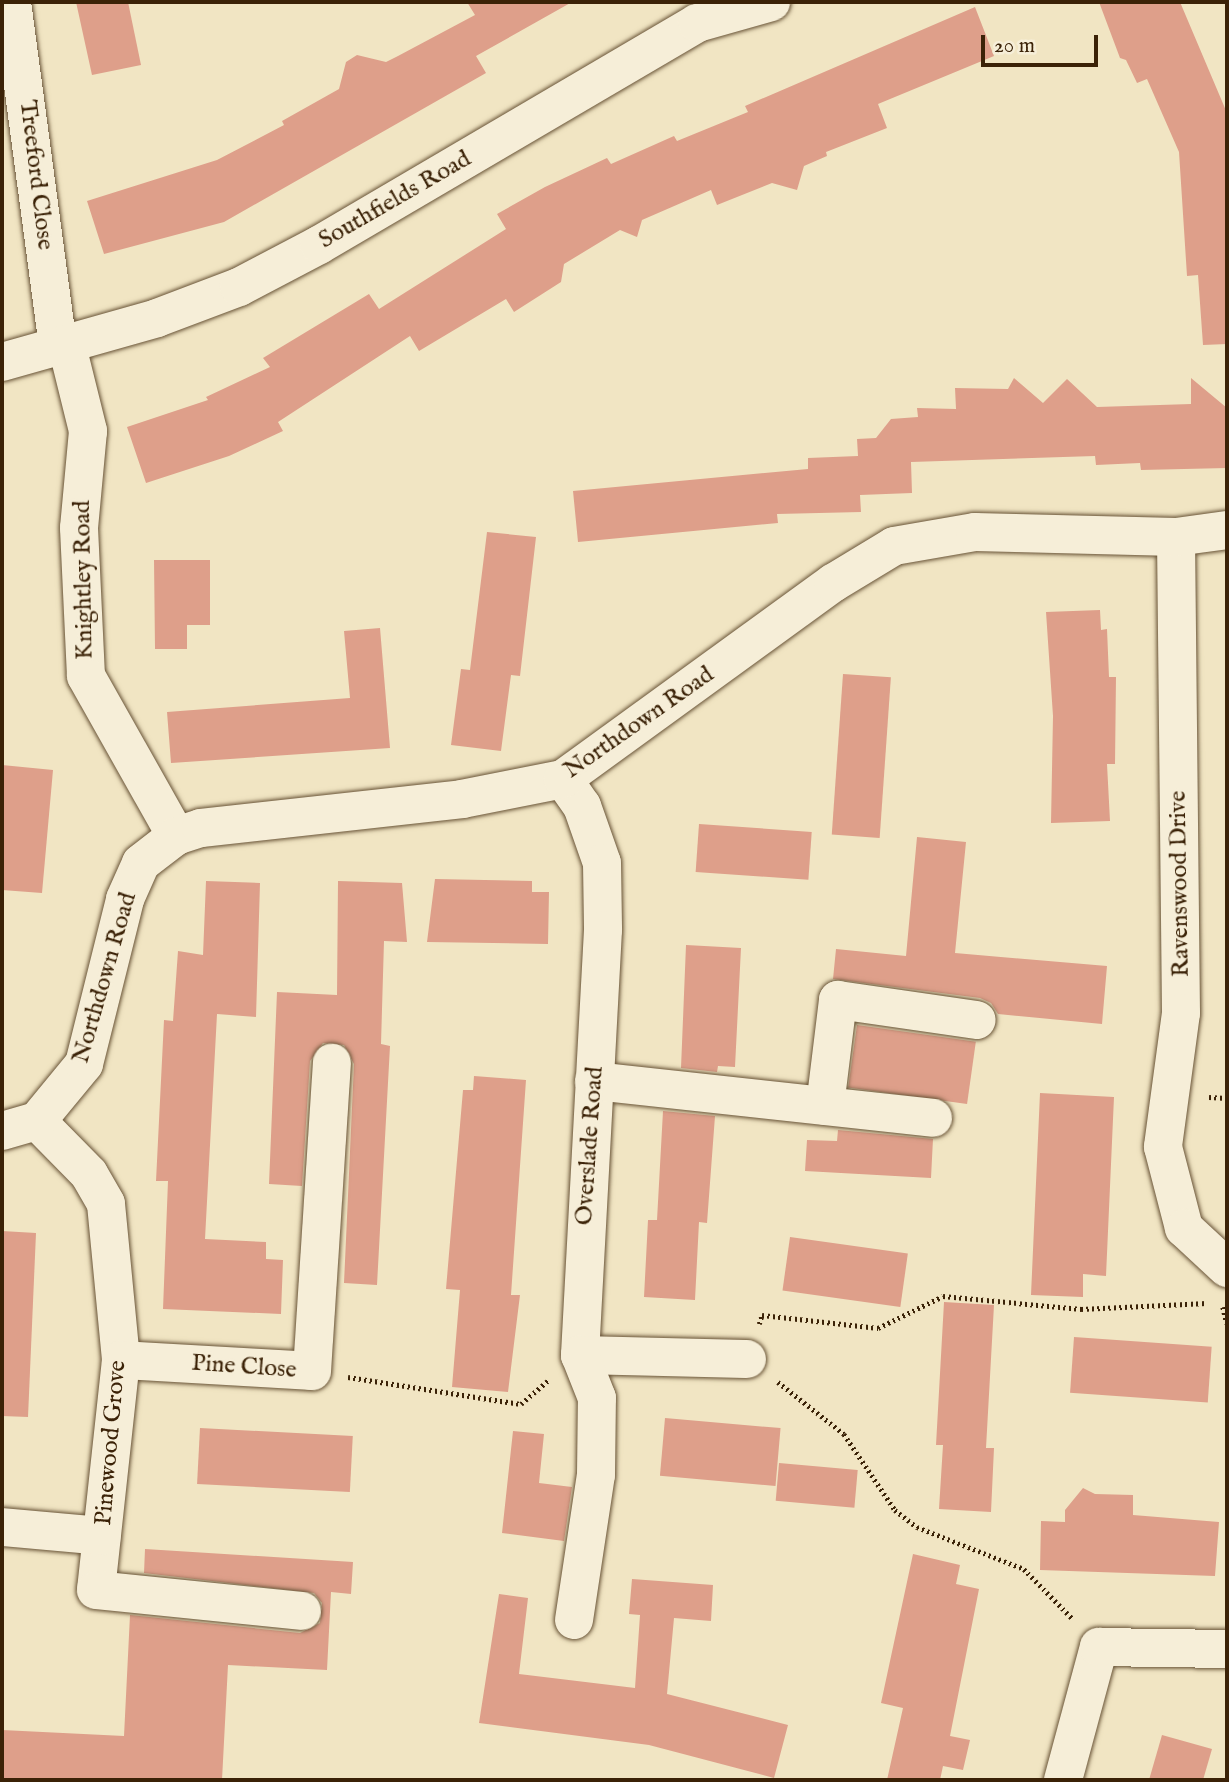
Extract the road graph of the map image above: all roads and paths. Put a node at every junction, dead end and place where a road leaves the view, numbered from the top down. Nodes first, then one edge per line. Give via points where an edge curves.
1 (12, 2) edge
2 (771, 2) edge
3 (692, 13) edge
4 (62, 347) junction
5 (2, 362) edge
6 (1227, 530) edge
7 (1177, 537) junction
8 (563, 779) junction
9 (176, 836) junction
10 (977, 1020) dead end
11 (332, 1063) dead end
12 (594, 1081) junction
13 (825, 1107) junction
14 (933, 1118) dead end
15 (19, 1126) edge
16 (89, 1174) joint
17 (1225, 1285) edge
18 (580, 1355) junction
19 (747, 1359) junction
20 (121, 1360) junction
21 (312, 1371) junction
22 (2, 1527) edge
23 (102, 1536) junction
24 (302, 1611) dead end
25 (575, 1620) dead end
26 (1099, 1647) junction
27 (1227, 1649) edge
28 (1063, 1780) edge

1 - 4 street, Treeford Close
2 - 3 street, Southfields Road
3 - 4 street, Southfields Road via 319,245 239,287
4 - 5 street, Southfields Road
4 - 9 street, Knightley Road via 88,431 79,528 86,676
6 - 7 street, Northdown Road
7 - 8 street, Northdown Road via 975,532 894,546 833,583
7 - 17 street, Ravenswood Drive via 1181,1013 1163,1147 1184,1227
8 - 9 street, Northdown Road via 462,799 201,828
8 - 12 street, Overslade Road via 582,806 602,863
9 - 15 street, Northdown Road via 141,863 111,942 102,1003 84,1064
10 - 13 street via 838,1000
11 - 21 street, Pine Close
12 - 13 street
12 - 18 street, Overslade Road
13 - 14 street
15 - 16 street, Northdown Road
16 - 20 street, Pinewood Grove via 106,1204
17 - 19 path via 1081,1309 943,1296 878,1328 762,1315
18 - 19 street
18 - 21 path via 521,1404
18 - 25 street via 597,1398 596,1462
19 - 26 path via 844,1434 895,1510 917,1527 1024,1569
20 - 21 street, Pine Close
20 - 23 street, Pinewood Grove
22 - 23 street
23 - 24 street, Pinewood Grove via 96,1590
26 - 27 street
26 - 28 street

